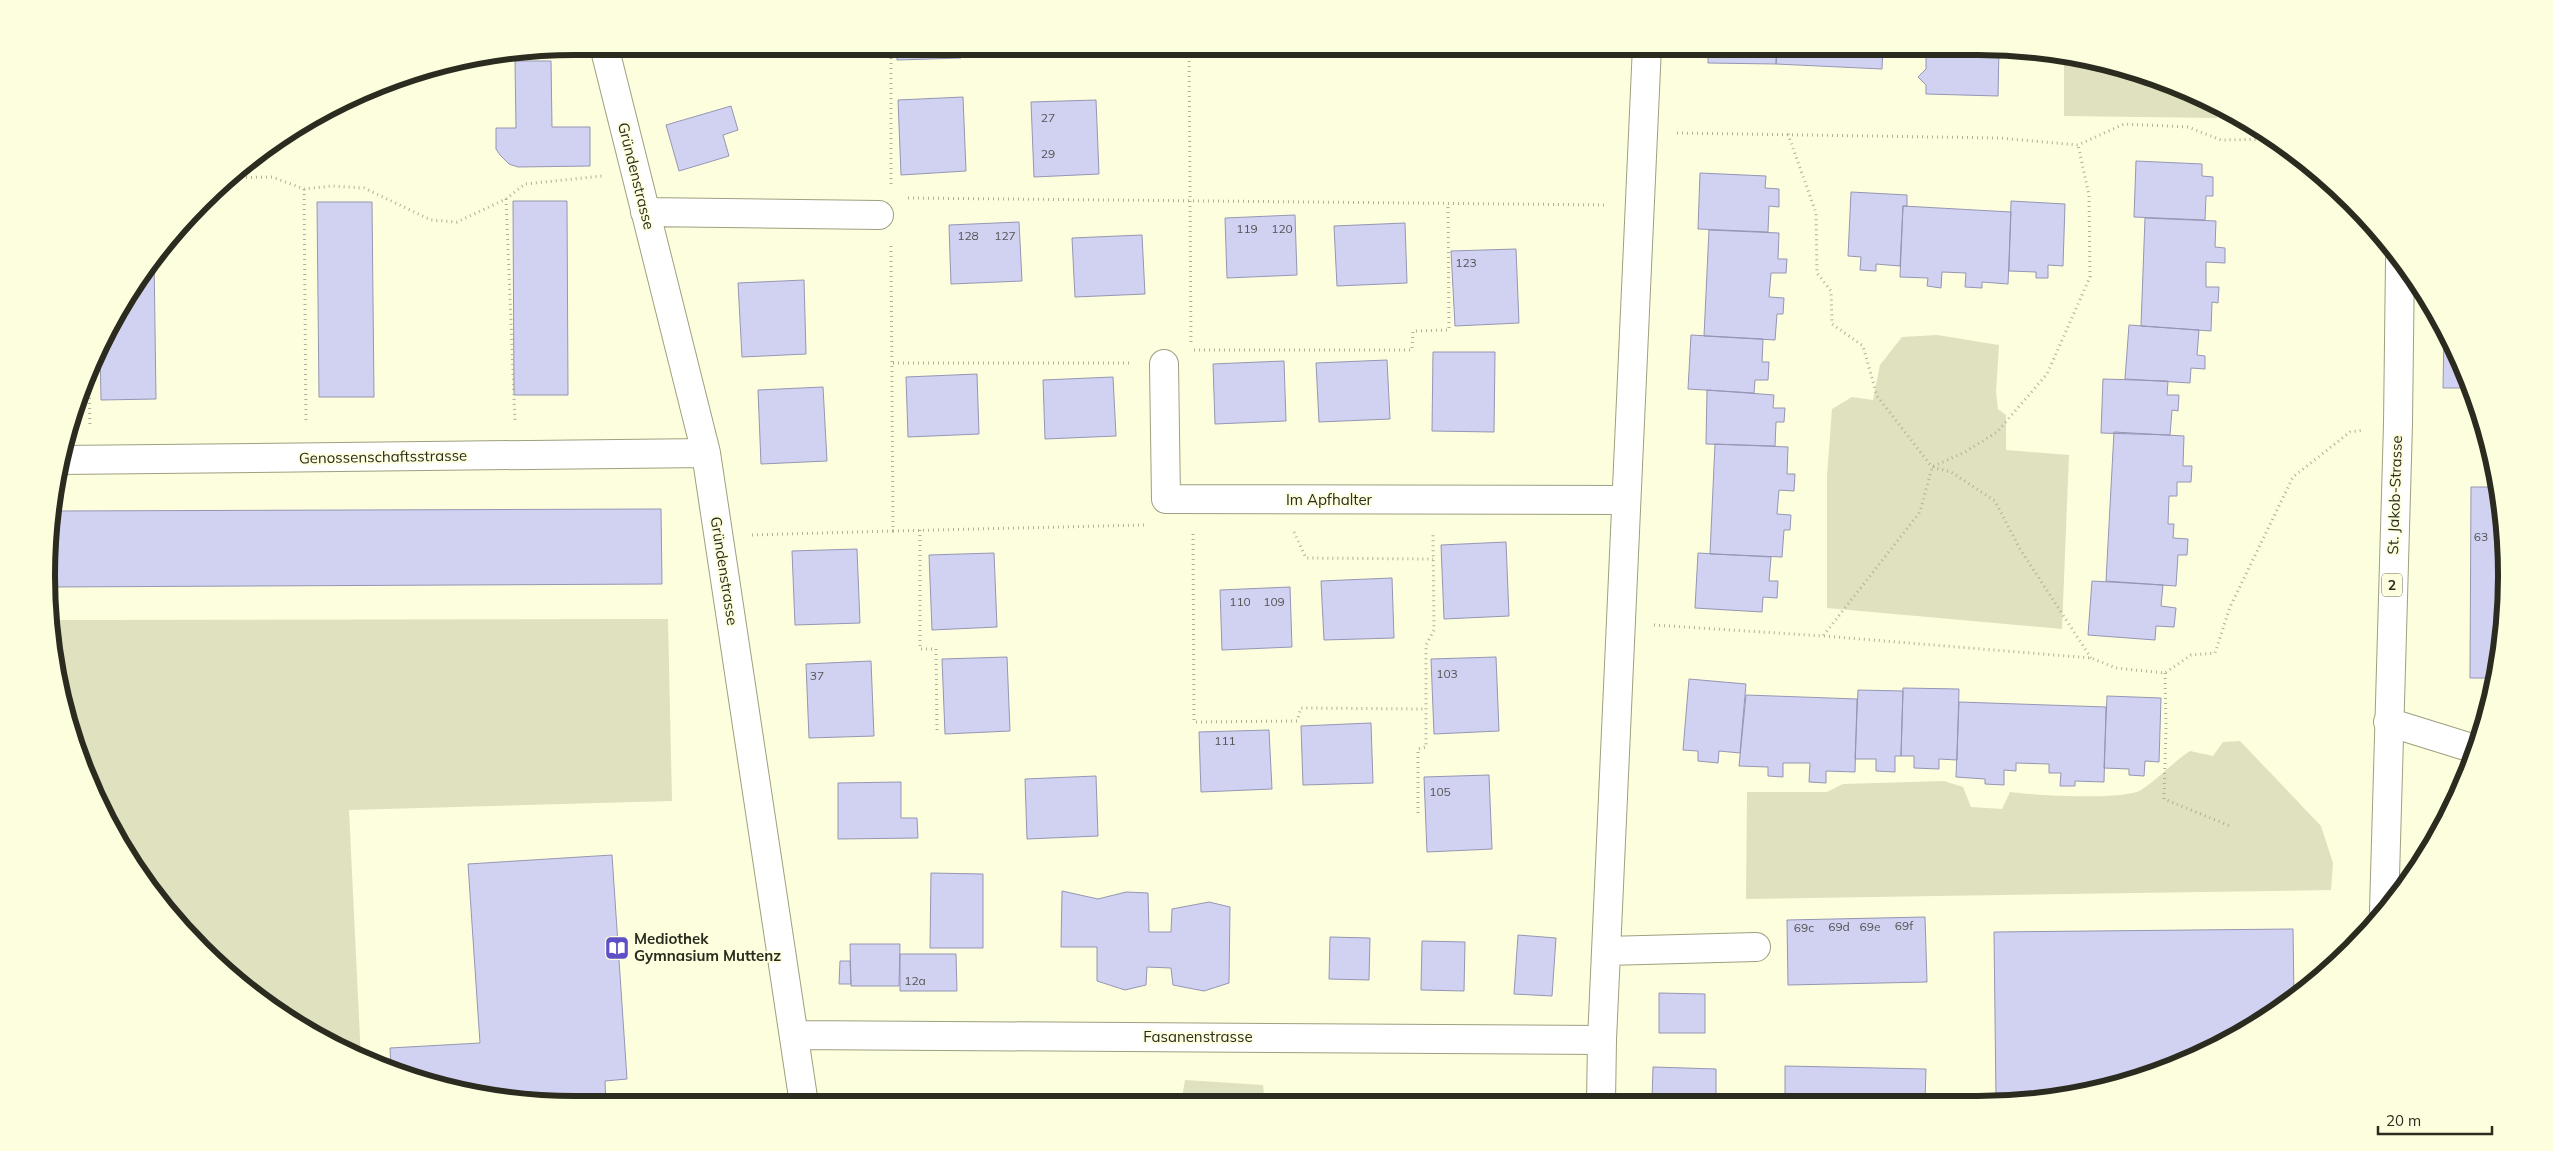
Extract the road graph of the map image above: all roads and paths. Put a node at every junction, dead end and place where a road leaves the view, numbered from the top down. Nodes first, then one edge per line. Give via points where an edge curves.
1 (606, 55) edge
2 (891, 55) edge
3 (1189, 55) edge
4 (1647, 55) edge
5 (1643, 133) junction
6 (1788, 134) junction
7 (2262, 140) edge
8 (2078, 145) junction
9 (636, 173) junction
10 (240, 178) edge
11 (891, 188) dead end
12 (304, 189) junction
13 (900, 198) dead end
14 (506, 199) junction
15 (1190, 202) junction
16 (1448, 205) junction
17 (1640, 205) junction
18 (645, 212) junction
19 (885, 226) joint
20 (2400, 272) edge
21 (1191, 350) junction
22 (893, 363) junction
23 (1164, 364) junction
24 (89, 391) edge
25 (2398, 424) junction
26 (706, 453) junction
27 (516, 455) junction
28 (306, 458) junction
29 (68, 460) edge
30 (90, 460) junction
31 (1932, 467) junction
32 (1179, 499) junction
33 (1278, 499) junction
34 (1432, 500) junction
35 (1626, 500) junction
36 (920, 530) junction
37 (893, 531) junction
38 (719, 536) junction
39 (1433, 559) junction
40 (1621, 624) junction
41 (1823, 636) junction
42 (2091, 658) junction
43 (2165, 673) junction
44 (1426, 709) junction
45 (2388, 722) junction
46 (938, 733) dead end
47 (2469, 747) edge
48 (1418, 813) dead end
49 (2230, 826) dead end
50 (2384, 899) edge
51 (1756, 947) dead end
52 (1606, 951) junction
53 (794, 1035) junction
54 (1602, 1040) junction
55 (803, 1096) edge
56 (1601, 1096) edge

1 - 9 street, Gründenstrasse
2 - 11 path
3 - 15 path
4 - 5 street
5 - 6 path
5 - 17 street
6 - 8 path via 1999,138
6 - 31 path via 1816,213 1817,273 1831,291 1832,324 1863,346 1877,396
7 - 8 path via 2221,140 2188,127 2124,124
8 - 31 path via 2089,194 2090,278 2047,374 1997,432
9 - 14 path via 524,184
9 - 18 street, Gründenstrasse
10 - 12 path via 272,177
12 - 14 path via 332,186 364,188 431,220 457,222
12 - 28 path
13 - 15 path
14 - 27 path
15 - 16 path
15 - 21 path
16 - 17 path
16 - 21 path via 1449,330 1414,331 1412,350
17 - 35 street
18 - 19 street
18 - 26 street, Gründenstrasse
19 - 22 path
20 - 25 street, St. Jakob-Strasse / 2
21 - 23 path via 1191,363
22 - 23 path
22 - 37 path
23 - 32 street
24 - 30 path
25 - 43 path via 2350,432 2293,477 2230,607 2215,653 2191,655
25 - 45 street, St. Jakob-Strasse / 2
26 - 27 street, Genossenschaftsstrasse
26 - 38 street, Gründenstrasse
27 - 28 street, Genossenschaftsstrasse
28 - 30 street, Genossenschaftsstrasse
29 - 30 street, Genossenschaftsstrasse
31 - 41 path via 1920,512
31 - 42 path via 1951,472 1995,500 2020,549
32 - 33 street, Im Apfhalter
32 - 36 path via 1152,524
32 - 44 path via 1194,722 1297,721 1301,708
33 - 34 street, Im Apfhalter
33 - 39 path via 1306,558
34 - 35 street, Im Apfhalter
34 - 39 path
35 - 40 street
36 - 37 path
36 - 46 path via 920,649 936,649
37 - 38 path
38 - 53 street, Gründenstrasse
39 - 44 path via 1434,630 1426,645
40 - 41 path
40 - 52 street
41 - 42 path
42 - 43 path via 2116,668
43 - 49 path via 2164,799
44 - 48 path via 1426,748 1418,749
45 - 47 street
45 - 50 street, St. Jakob-Strasse / 2
51 - 52 street
52 - 54 street
53 - 54 street, Fasanenstrasse
53 - 55 street, Gründenstrasse
54 - 56 street

